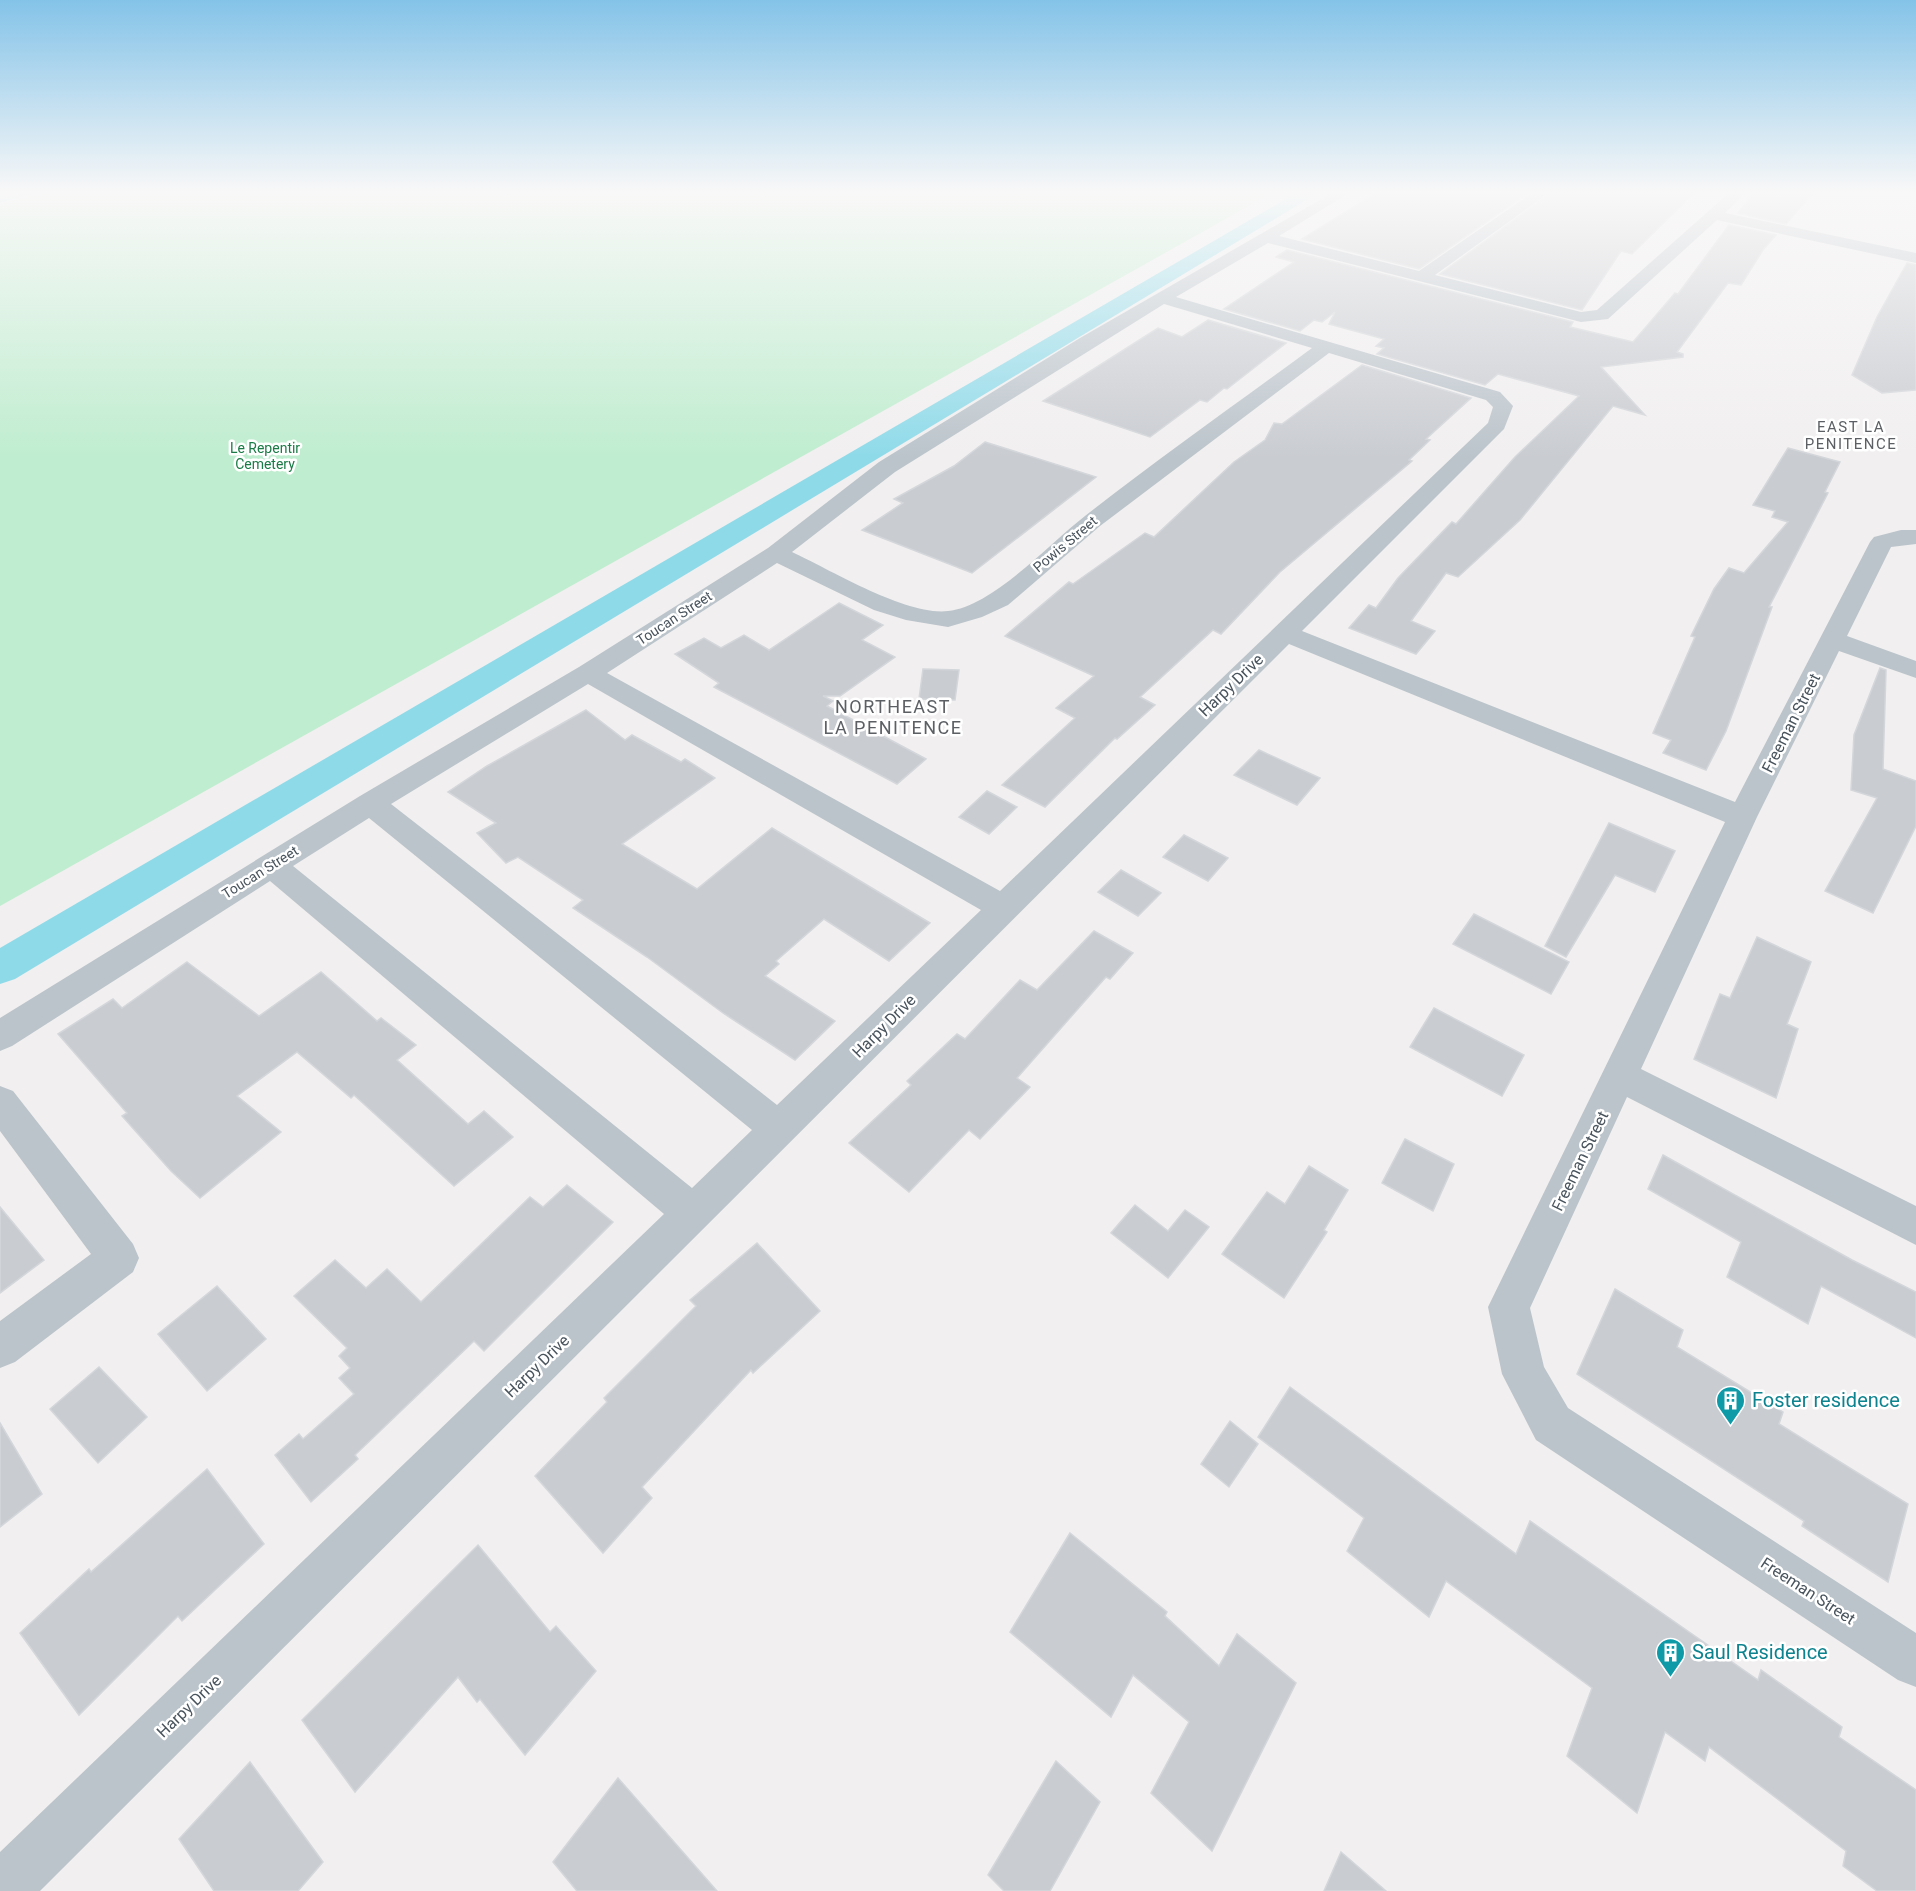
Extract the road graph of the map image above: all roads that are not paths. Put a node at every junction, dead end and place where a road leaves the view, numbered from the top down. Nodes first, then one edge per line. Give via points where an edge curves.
1 (1192, 281) edge
2 (1440, 281) edge
3 (1640, 281) edge
4 (1163, 298) junction
5 (1325, 347) junction
6 (1916, 537) edge
7 (776, 553) junction
8 (1285, 633) junction
9 (1833, 640) junction
10 (1916, 669) edge
11 (588, 673) junction
12 (370, 803) junction
13 (1742, 817) junction
14 (271, 865) junction
15 (1004, 908) junction
16 (0, 1036) edge
17 (1620, 1076) junction
18 (0, 1102) edge
19 (779, 1129) junction
20 (693, 1212) junction
21 (1916, 1226) edge
22 (0, 1347) edge
23 (1916, 1662) edge
24 (0, 1891) edge

1 - 4 street, Toucan Street
2 - 3 street via 1593,318 1602,315
4 - 5 street, Harpy Drive
4 - 7 street, Toucan Street via 887,467
5 - 7 street, Powis Street via 1092,521 999,600 973,612 948,619 915,615 884,605
5 - 8 street, Harpy Drive via 1493,396 1503,406 1502,415 1497,425
6 - 9 street, Freeman Street via 1882,542
7 - 11 street, Toucan Street
8 - 13 street
8 - 15 street, Harpy Drive
9 - 10 street
9 - 13 street, Freeman Street
11 - 12 street, Toucan Street
11 - 15 street
12 - 14 street, Toucan Street
12 - 19 street
13 - 17 street, Freeman Street
14 - 16 street, Toucan Street
14 - 20 street
15 - 19 street, Harpy Drive
17 - 21 street
17 - 23 street, Freeman Street via 1509,1307 1524,1374 1552,1424
18 - 22 street via 119,1258
19 - 20 street, Harpy Drive
20 - 24 street, Harpy Drive

